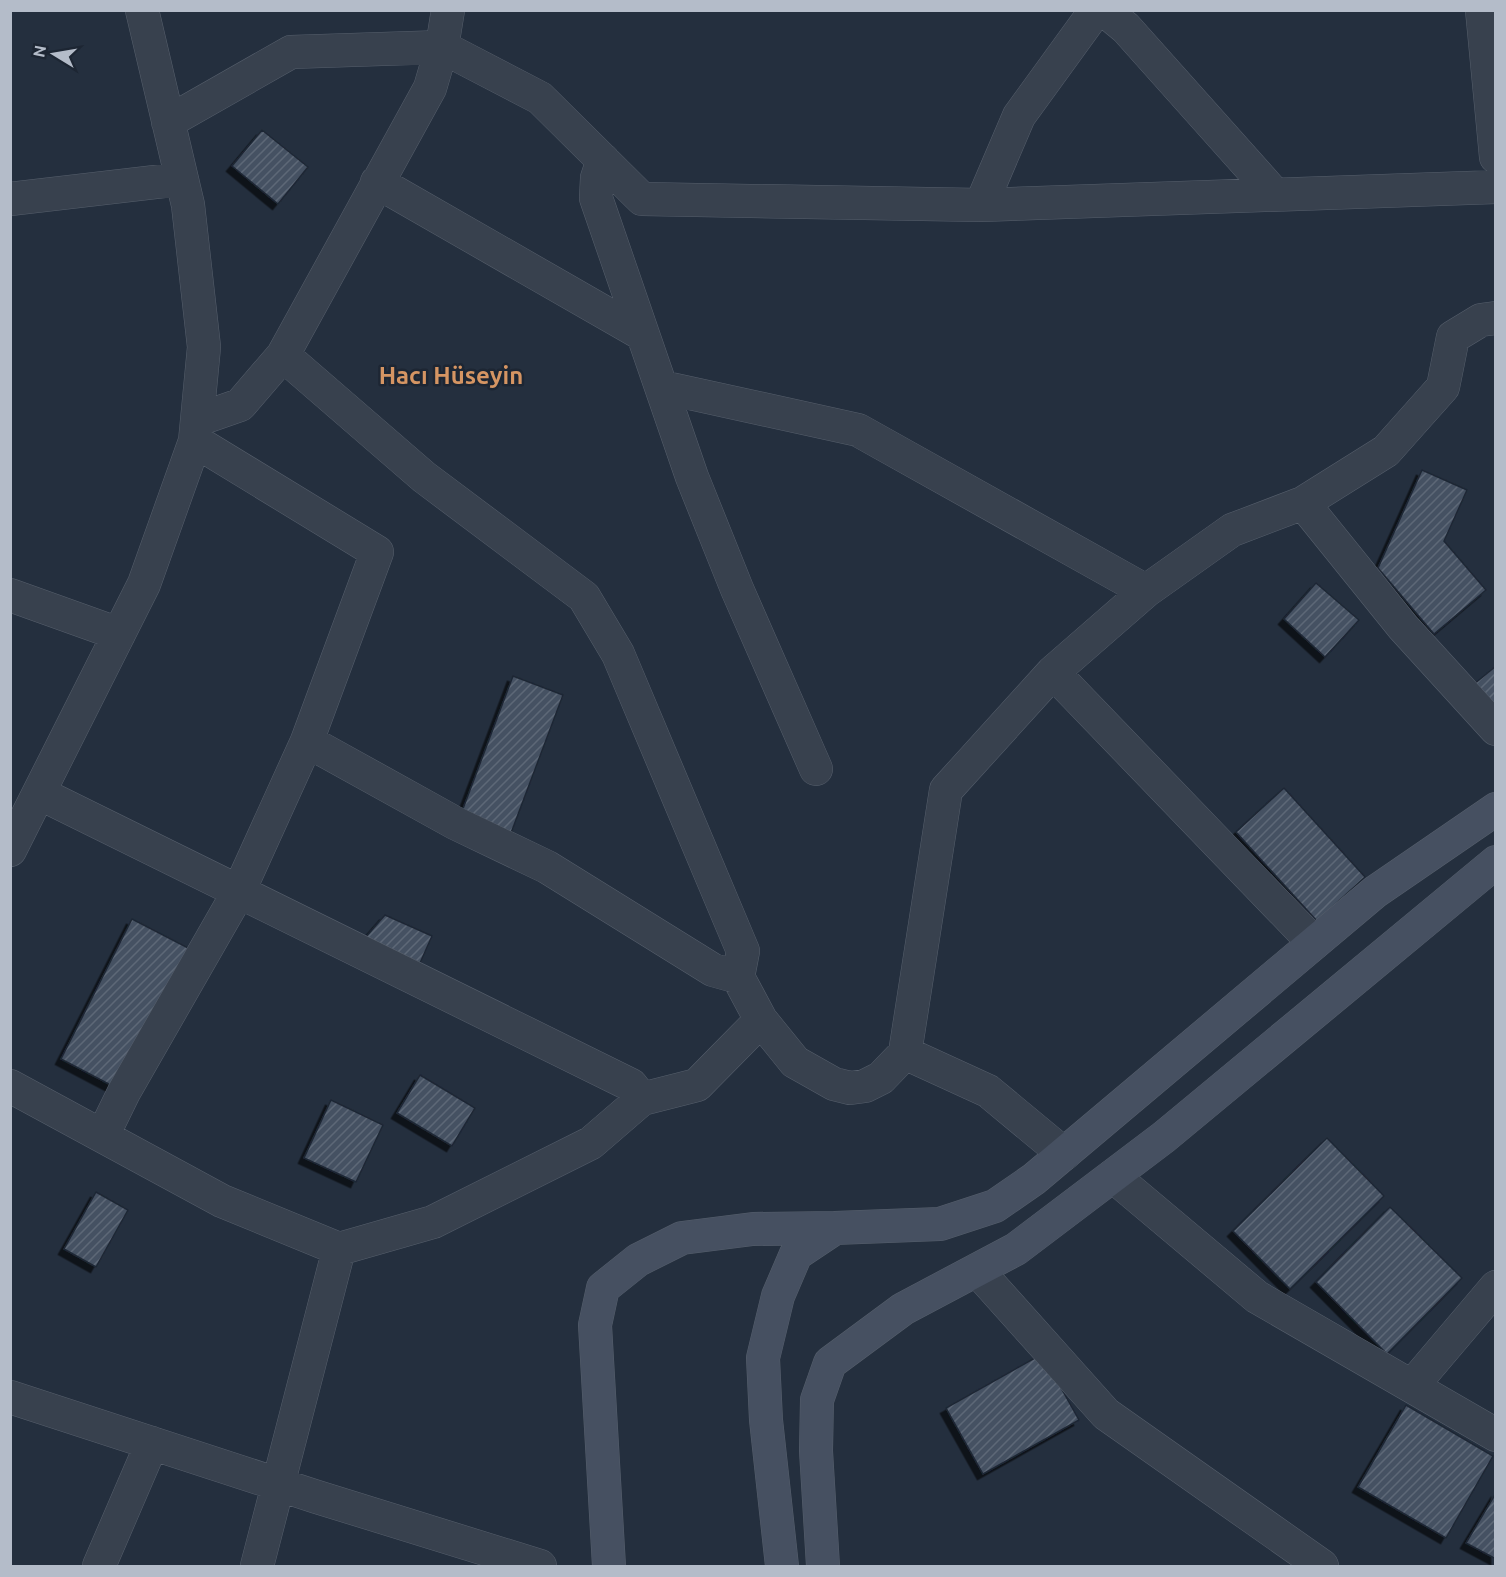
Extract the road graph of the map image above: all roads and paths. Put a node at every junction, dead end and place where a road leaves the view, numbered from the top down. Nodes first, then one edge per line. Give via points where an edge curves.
1 (142, 10) edge
2 (448, 10) edge
3 (1096, 10) edge
4 (1104, 10) edge
5 (1482, 10) edge
6 (442, 47) junction
7 (168, 122) junction
8 (1496, 157) edge
9 (603, 160) junction
10 (181, 179) junction
11 (377, 182) junction
12 (1496, 188) edge
13 (1275, 195) junction
14 (10, 199) edge
15 (981, 205) junction
16 (1496, 318) edge
17 (642, 334) junction
18 (283, 355) junction
19 (662, 387) junction
20 (196, 431) junction
21 (1303, 503) junction
22 (1146, 591) junction
23 (10, 595) edge
24 (119, 634) junction
25 (1053, 672) junction
26 (1496, 729) edge
27 (307, 741) junction
28 (816, 769) dead end
29 (39, 793) junction
30 (1496, 809) edge
31 (10, 850) edge
32 (1496, 862) edge
33 (238, 893) junction
34 (1314, 943) junction
35 (738, 977) junction
36 (761, 1020) junction
37 (904, 1053) junction
38 (10, 1086) edge
39 (642, 1099) junction
40 (103, 1135) junction
41 (1064, 1154) junction
42 (1113, 1176) junction
43 (835, 1228) junction
44 (339, 1249) junction
45 (977, 1270) junction
46 (1496, 1287) edge
47 (1413, 1386) junction
48 (10, 1397) edge
49 (1496, 1435) edge
50 (152, 1443) junction
51 (278, 1484) junction
52 (99, 1566) edge
53 (257, 1566) edge
54 (540, 1566) edge
55 (609, 1566) edge
56 (782, 1566) edge
57 (824, 1566) edge
58 (1322, 1566) edge

1 - 7 street
2 - 6 street
3 - 15 street via 1019,116
4 - 13 street via 1126,28
5 - 8 street
6 - 7 street via 291,52
6 - 9 street via 540,98
6 - 11 street via 430,88
7 - 10 street
9 - 15 street via 642,199
9 - 17 street via 596,198
10 - 14 street
10 - 20 street via 188,205 204,347
11 - 17 street
11 - 18 street
12 - 13 street
13 - 15 street
16 - 21 street via 1481,320 1453,337 1443,387 1386,451
17 - 19 street
18 - 20 street via 240,405
18 - 35 street via 424,477 584,597 618,654 743,951
19 - 22 street via 858,430
19 - 28 street via 692,477 737,590
20 - 24 street via 144,584
20 - 27 street via 377,552
21 - 22 street via 1232,530
21 - 26 street via 1403,627
22 - 25 street
23 - 24 street
24 - 29 street
25 - 34 street
25 - 37 street via 946,790
27 - 33 street
27 - 35 street via 455,823 547,867 713,970
29 - 31 street
29 - 33 street
30 - 34 street via 1375,892
32 - 42 street
33 - 39 street via 631,1085
33 - 40 street
34 - 41 street
35 - 36 street
36 - 37 street via 795,1062 834,1084 850,1088 881,1078
36 - 39 street via 697,1085
37 - 41 street via 988,1091
38 - 40 street
39 - 44 street via 591,1143 432,1222
40 - 44 street via 222,1201
41 - 43 street via 995,1206 940,1224
42 - 45 street via 1016,1249
42 - 47 street via 1257,1297
43 - 55 street via 753,1229 682,1238 638,1260 603,1288 596,1325
43 - 56 street via 796,1254 778,1296 763,1358
44 - 51 street
45 - 57 street via 903,1308 830,1363 817,1400 816,1451
45 - 58 street via 1106,1414
46 - 47 street
47 - 49 street
48 - 50 street
50 - 51 street
50 - 52 street
51 - 53 street
51 - 54 street

